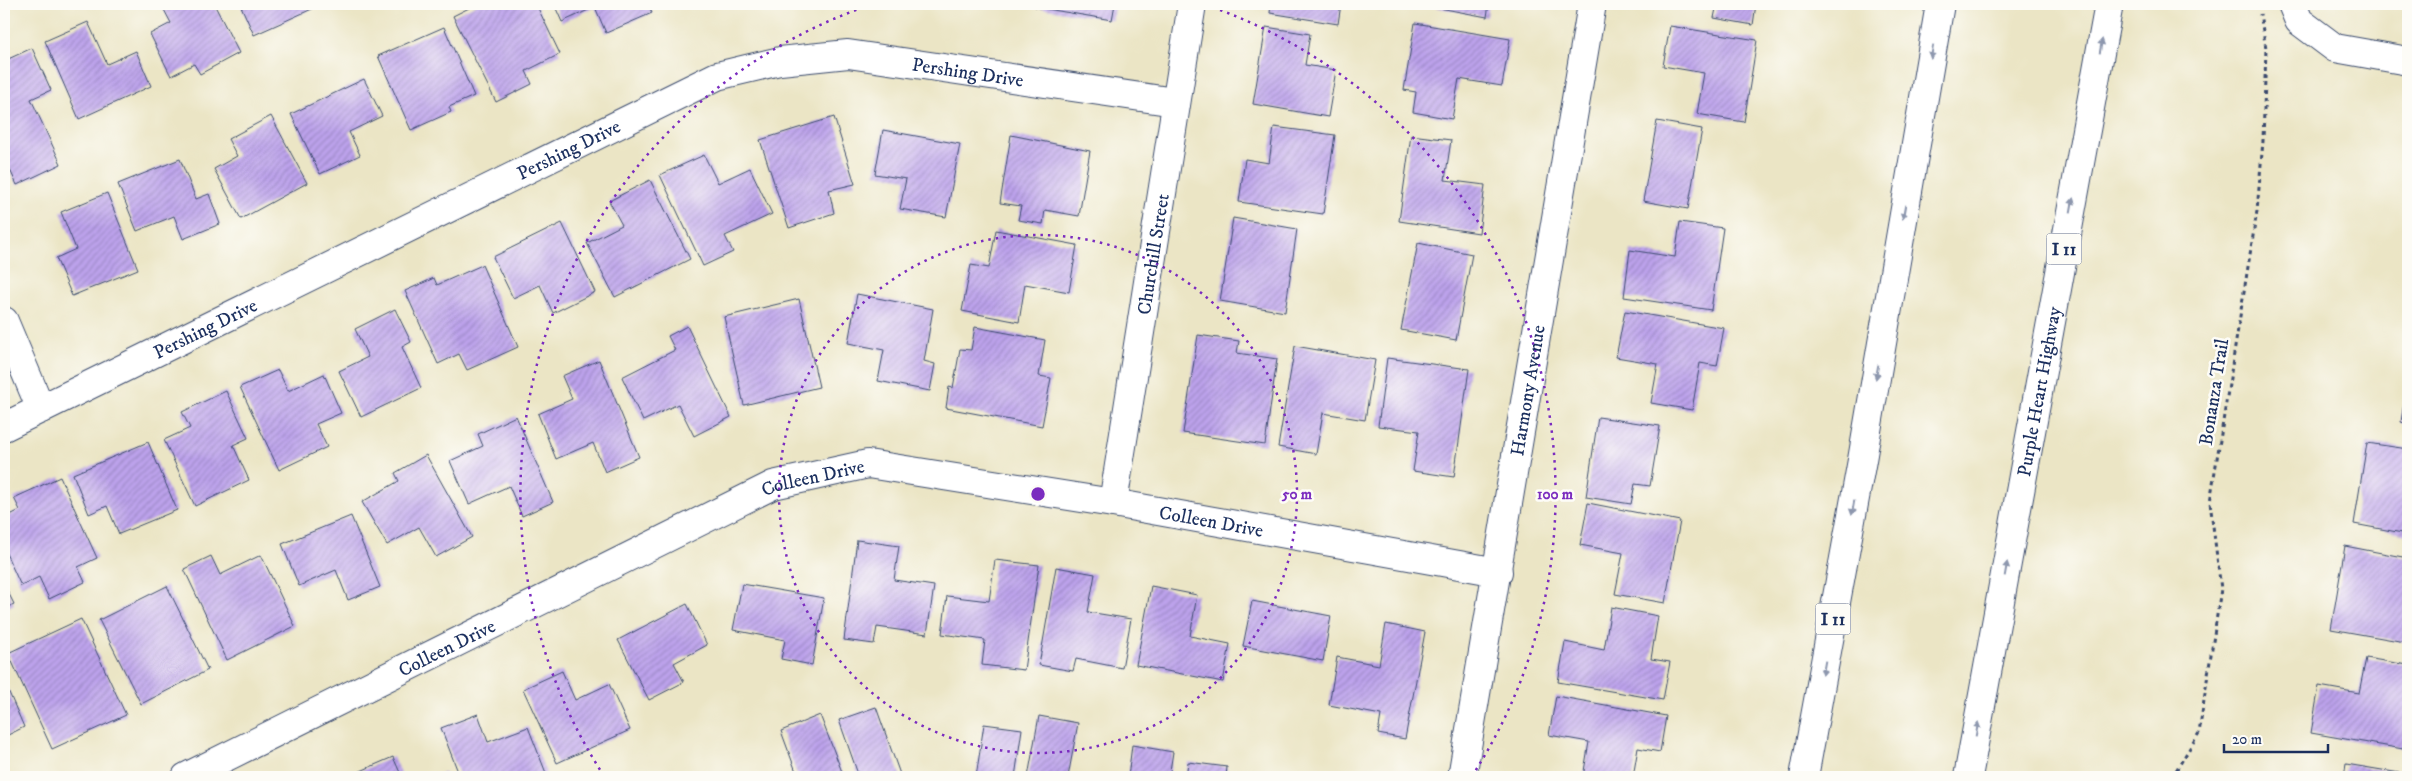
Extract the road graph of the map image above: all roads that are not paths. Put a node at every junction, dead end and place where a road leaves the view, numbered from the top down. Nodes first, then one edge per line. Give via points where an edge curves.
1 (1192, 4) edge
2 (1592, 4) edge
3 (1940, 4) edge
4 (2109, 4) edge
5 (2296, 12) edge
6 (2408, 62) edge
7 (1175, 102) junction
8 (4, 321) edge
9 (41, 409) junction
10 (4, 427) edge
11 (1112, 502) junction
12 (1498, 572) junction
13 (186, 777) edge
14 (1462, 777) edge
15 (1804, 777) edge
16 (1968, 777) edge

1 - 7 main road, Churchill Street
2 - 12 main road, Harmony Avenue
3 -> 15 main road, I 11
16 -> 4 main road, Purple Heart Highway / I 11
5 - 6 main road via 2335,48
7 - 9 main road, Pershing Drive via 848,54 780,61 717,76
7 - 11 main road, Churchill Street
8 - 9 main road
9 - 10 main road, Pershing Drive
11 - 12 main road, Colleen Drive
11 - 13 main road, Colleen Drive via 868,464 773,485
12 - 14 main road, Harmony Avenue

